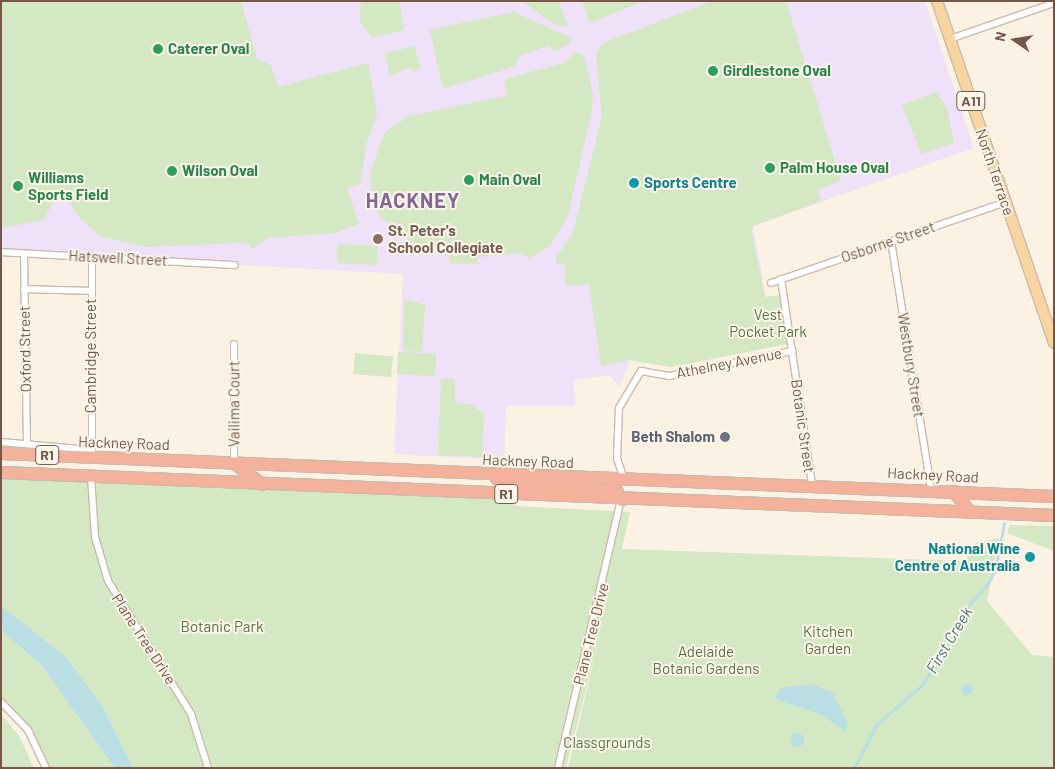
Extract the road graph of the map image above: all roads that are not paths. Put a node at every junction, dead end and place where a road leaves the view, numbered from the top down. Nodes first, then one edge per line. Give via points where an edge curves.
1 (937, 1) edge
2 (1054, 3) edge
3 (950, 39) junction
4 (1006, 202) junction
5 (891, 241) junction
6 (1, 252) edge
7 (24, 254) junction
8 (92, 256) junction
9 (235, 266) dead end
10 (781, 279) junction
11 (771, 283) dead end
12 (24, 289) junction
13 (92, 291) junction
14 (1054, 342) edge
15 (234, 344) dead end
16 (792, 351) junction
17 (1, 442) edge
18 (26, 444) junction
19 (1, 453) edge
20 (92, 453) junction
21 (617, 460) junction
22 (234, 463) junction
23 (1, 472) edge
24 (491, 475) junction
25 (92, 476) junction
26 (607, 479) junction
27 (624, 479) junction
28 (262, 484) junction
29 (812, 484) junction
30 (931, 489) junction
31 (953, 491) junction
32 (1054, 496) edge
33 (621, 500) junction
34 (970, 512) junction
35 (1054, 515) edge
36 (1, 702) edge
37 (46, 768) edge
38 (208, 768) edge
39 (558, 768) edge

1 - 3 main road, North Terrace / A11
2 - 3 street
3 - 4 main road, North Terrace / A11
4 - 5 street, Osborne Street
4 - 14 main road, North Terrace / A11
5 - 10 street, Osborne Street
5 - 30 street, Westbury Street
6 - 7 street, Hatswell Street
7 - 8 street, Hatswell Street
7 - 12 street, Oxford Street
8 - 9 street, Hatswell Street
8 - 13 street, Cambridge Street
10 - 11 street, Osborne Street
10 - 16 street, Botanic Street
12 - 13 street
12 - 18 street, Oxford Street
13 - 20 street, Cambridge Street
15 - 22 street, Vailima Court
16 - 21 street, Athelney Avenue via 669,376 641,371 619,408
16 - 29 street, Botanic Street
17 - 18 street, Hackney Road
18 - 20 street, Hackney Road
19 - 20 highway, Hackney Road / R1
20 - 22 highway, Hackney Road / R1
21 - 26 street, Athelney Avenue
21 - 27 street, Athelney Avenue
22 - 24 highway, Hackney Road / R1
22 - 28 highway
23 - 25 highway, R1
24 - 26 highway, Hackney Road / R1
24 - 33 highway via 514,485 614,490
25 - 28 highway, R1
25 - 38 street, Plane Tree Drive via 95,537 108,581 191,714
26 - 27 highway, Hackney Road / R1
27 - 29 highway, Hackney Road / R1
28 - 33 highway, R1
29 - 30 highway, Hackney Road / R1
30 - 31 highway, Hackney Road / R1
31 - 32 highway, Hackney Road / R1
31 - 34 highway
33 - 34 highway, R1
33 - 39 street, Plane Tree Drive
34 - 35 highway, R1
36 - 37 street via 28,730

